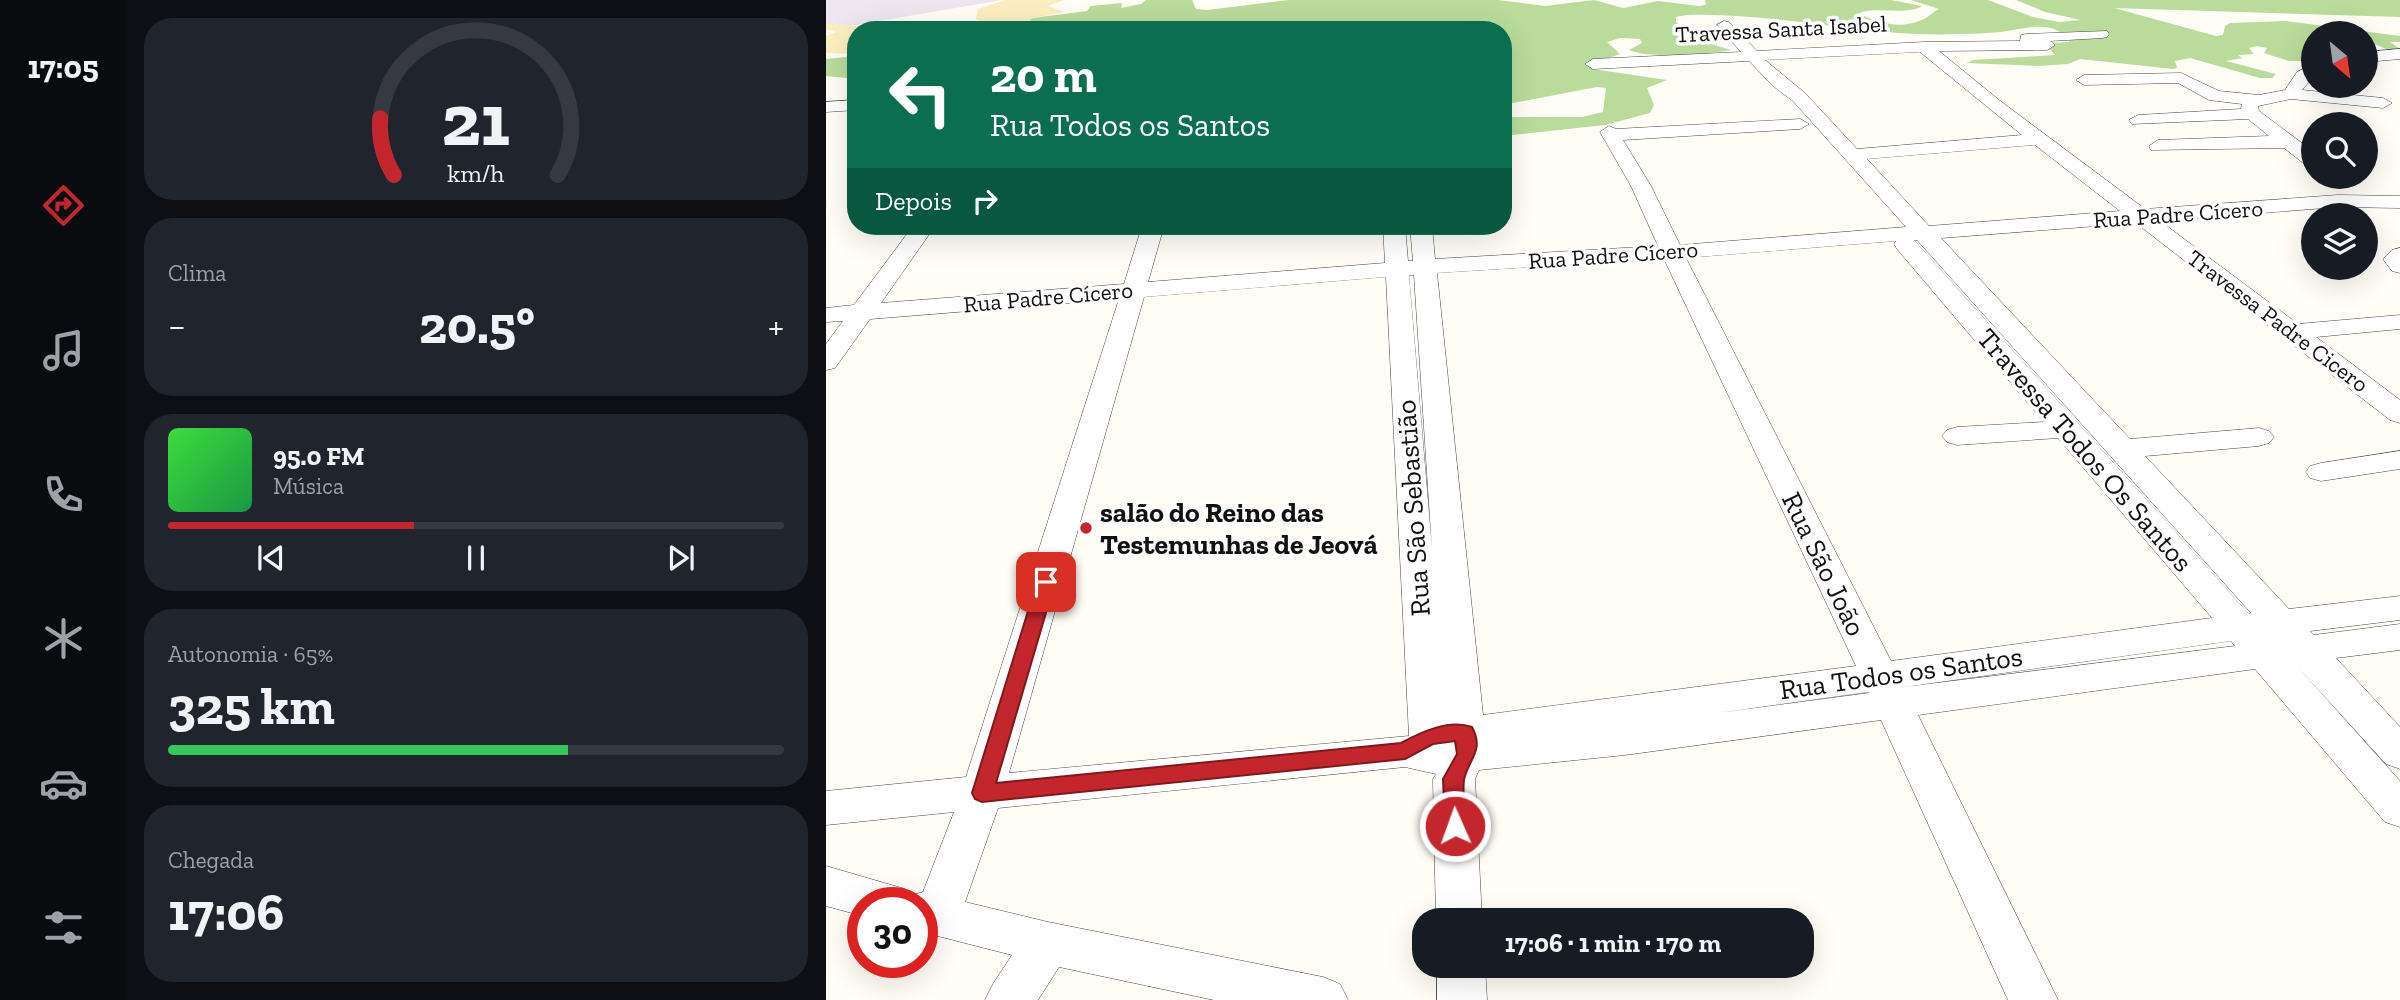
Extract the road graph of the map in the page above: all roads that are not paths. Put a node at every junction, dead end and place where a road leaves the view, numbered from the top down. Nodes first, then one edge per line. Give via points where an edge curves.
1 (1724, 24) dead end
2 (2102, 34) dead end
3 (2047, 45) dead end
4 (1972, 46) junction
5 (1924, 47) junction
6 (1755, 55) junction
7 (1592, 64) dead end
8 (2301, 78) edge
9 (2084, 80) dead end
10 (2291, 94) junction
11 (2215, 96) junction
12 (2175, 97) dead end
13 (826, 101) edge
14 (847, 102) edge
15 (2383, 103) dead end
16 (847, 104) edge
17 (826, 107) edge
18 (2254, 107) junction
19 (1804, 119) junction
20 (2138, 120) dead end
21 (2039, 139) junction
22 (2287, 142) junction
23 (2158, 146) dead end
24 (2301, 152) edge
25 (1852, 155) junction
26 (2360, 191) junction
27 (2400, 196) edge
28 (2400, 202) edge
29 (2135, 213) junction
30 (1905, 228) junction
31 (898, 235) edge
32 (915, 235) edge
33 (1150, 235) edge
34 (1400, 235) edge
35 (1668, 247) junction
36 (1412, 255) edge
37 (2400, 255) edge
38 (2400, 266) edge
39 (1135, 285) junction
40 (842, 310) edge
41 (2398, 322) dead end
42 (2292, 332) junction
43 (826, 362) edge
44 (2068, 391) junction
45 (2037, 395) junction
46 (2400, 414) edge
47 (2067, 429) junction
48 (1957, 436) dead end
49 (2259, 437) dead end
50 (2121, 449) junction
51 (2400, 460) edge
52 (2321, 472) dead end
53 (2400, 608) edge
54 (2400, 637) edge
55 (2272, 638) junction
56 (1886, 689) junction
57 (1442, 752) junction
58 (2400, 753) edge
59 (982, 793) junction
60 (826, 808) edge
61 (2400, 810) edge
62 (826, 886) edge
63 (847, 892) edge
64 (938, 895) edge
65 (1458, 908) edge
66 (938, 916) edge
67 (1048, 943) junction
68 (1461, 978) edge
69 (1010, 1000) edge
70 (1323, 1000) edge
71 (1462, 1000) edge
72 (2033, 1000) edge

1 - 6 street, Travessa Todos Os Santos
2 - 4 street, Travessa Santa Isabel via 1982,40
3 - 4 street, Travessa Santa Isabel
4 - 5 street, Travessa Santa Isabel
5 - 6 street, Travessa Santa Isabel
5 - 21 street, Travessa Padre Cicero
6 - 7 street, Travessa Santa Isabel
6 - 19 street, Travessa Todos Os Santos via 1782,87 1779,99
8 - 10 street
9 - 11 street via 2180,78
10 - 15 street
10 - 18 street
11 - 12 street
11 - 18 street
13 - 14 street
16 - 17 street
18 - 20 street
18 - 22 street
19 - 25 street, Travessa Todos Os Santos
19 - 30 street, Travessa Todos Os Santos
19 - 35 street, Rua São João via 1611,133
21 - 25 street
21 - 29 street, Travessa Padre Cicero
22 - 23 street
22 - 24 street
25 - 30 street, Travessa Todos Os Santos
26 - 27 street, Rua Padre Cícero
26 - 28 street, Rua Padre Cícero
26 - 29 street, Rua Padre Cícero
29 - 30 street, Rua Padre Cícero
29 - 42 street, Travessa Padre Cicero
30 - 35 street, Rua Padre Cícero
30 - 44 street, Travessa Todos Os Santos
30 - 45 street, Travessa Todos Os Santos
31 - 40 street
32 - 40 street
33 - 39 street
34 - 36 street, Rua São Sebastião
35 - 36 street, Rua Padre Cícero
35 - 56 street, Rua São João
36 - 39 street, Rua Padre Cícero
36 - 57 street, Rua São Sebastião
37 - 38 street via 2395,259
39 - 40 street, Rua Padre Cícero
39 - 59 street
40 - 43 street
41 - 42 street
42 - 46 street, Travessa Padre Cicero
44 - 45 street
44 - 50 street, Travessa Todos Os Santos
45 - 47 street, Travessa Todos Os Santos
47 - 48 street
47 - 55 street, Travessa Todos Os Santos
49 - 50 street, Travessa Todos Os Santos
50 - 55 street, Travessa Todos Os Santos
51 - 52 street
53 - 55 street, Rua Todos os Santos
54 - 55 street, Rua Todos os Santos
55 - 56 street, Rua Todos os Santos
55 - 58 street, Travessa Todos Os Santos
55 - 61 street, Travessa Todos Os Santos
56 - 57 street, Rua Todos os Santos via 1625,740
56 - 72 street, Rua São João
57 - 59 street, Rua Todos os Santos
57 - 65 street, Rua São Sebastião
59 - 60 street, Rua Todos os Santos
59 - 64 street
62 - 63 street
66 - 67 street
67 - 69 street
67 - 70 street
68 - 71 street

